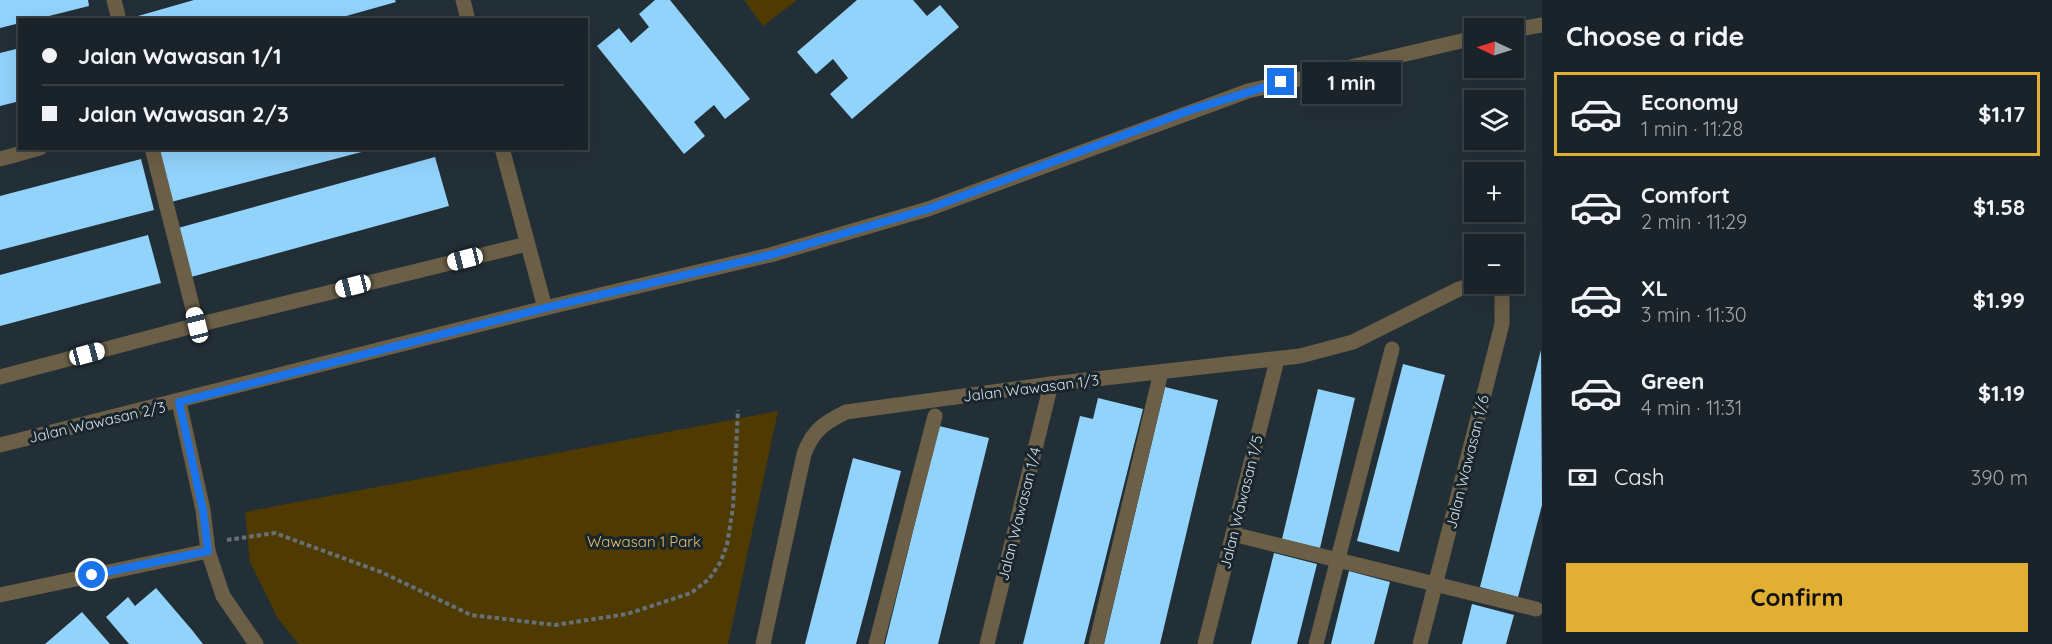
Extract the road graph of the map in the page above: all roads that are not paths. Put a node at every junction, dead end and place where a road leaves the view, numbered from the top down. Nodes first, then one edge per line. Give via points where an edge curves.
1 (114, 0) edge
2 (463, 0) edge
3 (118, 18) edge
4 (468, 18) edge
5 (1542, 25) edge
6 (1524, 28) edge
7 (1464, 40) edge
8 (33, 150) edge
9 (153, 150) edge
10 (503, 150) edge
11 (0, 159) edge
12 (527, 244) junction
13 (1464, 288) edge
14 (1502, 294) edge
15 (545, 308) junction
16 (197, 325) junction
17 (1392, 349) dead end
18 (1277, 360) junction
19 (1161, 372) junction
20 (0, 377) edge
21 (1051, 384) junction
22 (179, 402) junction
23 (935, 416) dead end
24 (0, 445) edge
25 (1233, 534) junction
26 (207, 547) junction
27 (1337, 560) junction
28 (1436, 584) junction
29 (0, 595) edge
30 (1536, 609) dead end
31 (256, 644) edge
32 (763, 644) edge
33 (876, 644) edge
34 (987, 644) edge
35 (1096, 644) edge
36 (1205, 644) edge
37 (1316, 644) edge
38 (1420, 644) edge

1 - 3 street
2 - 4 street
5 - 6 street
7 - 15 street, Jalan Wawasan 2/3 via 1248,91 928,209 770,255
8 - 11 street
9 - 16 street
10 - 12 street
12 - 15 street
12 - 16 street
13 - 18 street, Jalan Wawasan 1/3 via 1353,342
14 - 28 street, Jalan Wawasan 1/6 via 1502,324
15 - 22 street, Jalan Wawasan 2/3
16 - 20 street
17 - 27 street
18 - 19 street, Jalan Wawasan 1/3
18 - 25 street, Jalan Wawasan 1/5
19 - 21 street, Jalan Wawasan 1/3
19 - 35 street
21 - 32 street, Jalan Wawasan 1/3 via 846,412 820,425 804,454
21 - 34 street, Jalan Wawasan 1/4
22 - 24 street, Jalan Wawasan 2/3
22 - 26 street via 203,510
23 - 33 street
25 - 27 street
25 - 36 street, Jalan Wawasan 1/5
26 - 29 street
26 - 31 street via 223,596
27 - 28 street
27 - 37 street
28 - 30 street
28 - 38 street, Jalan Wawasan 1/6

